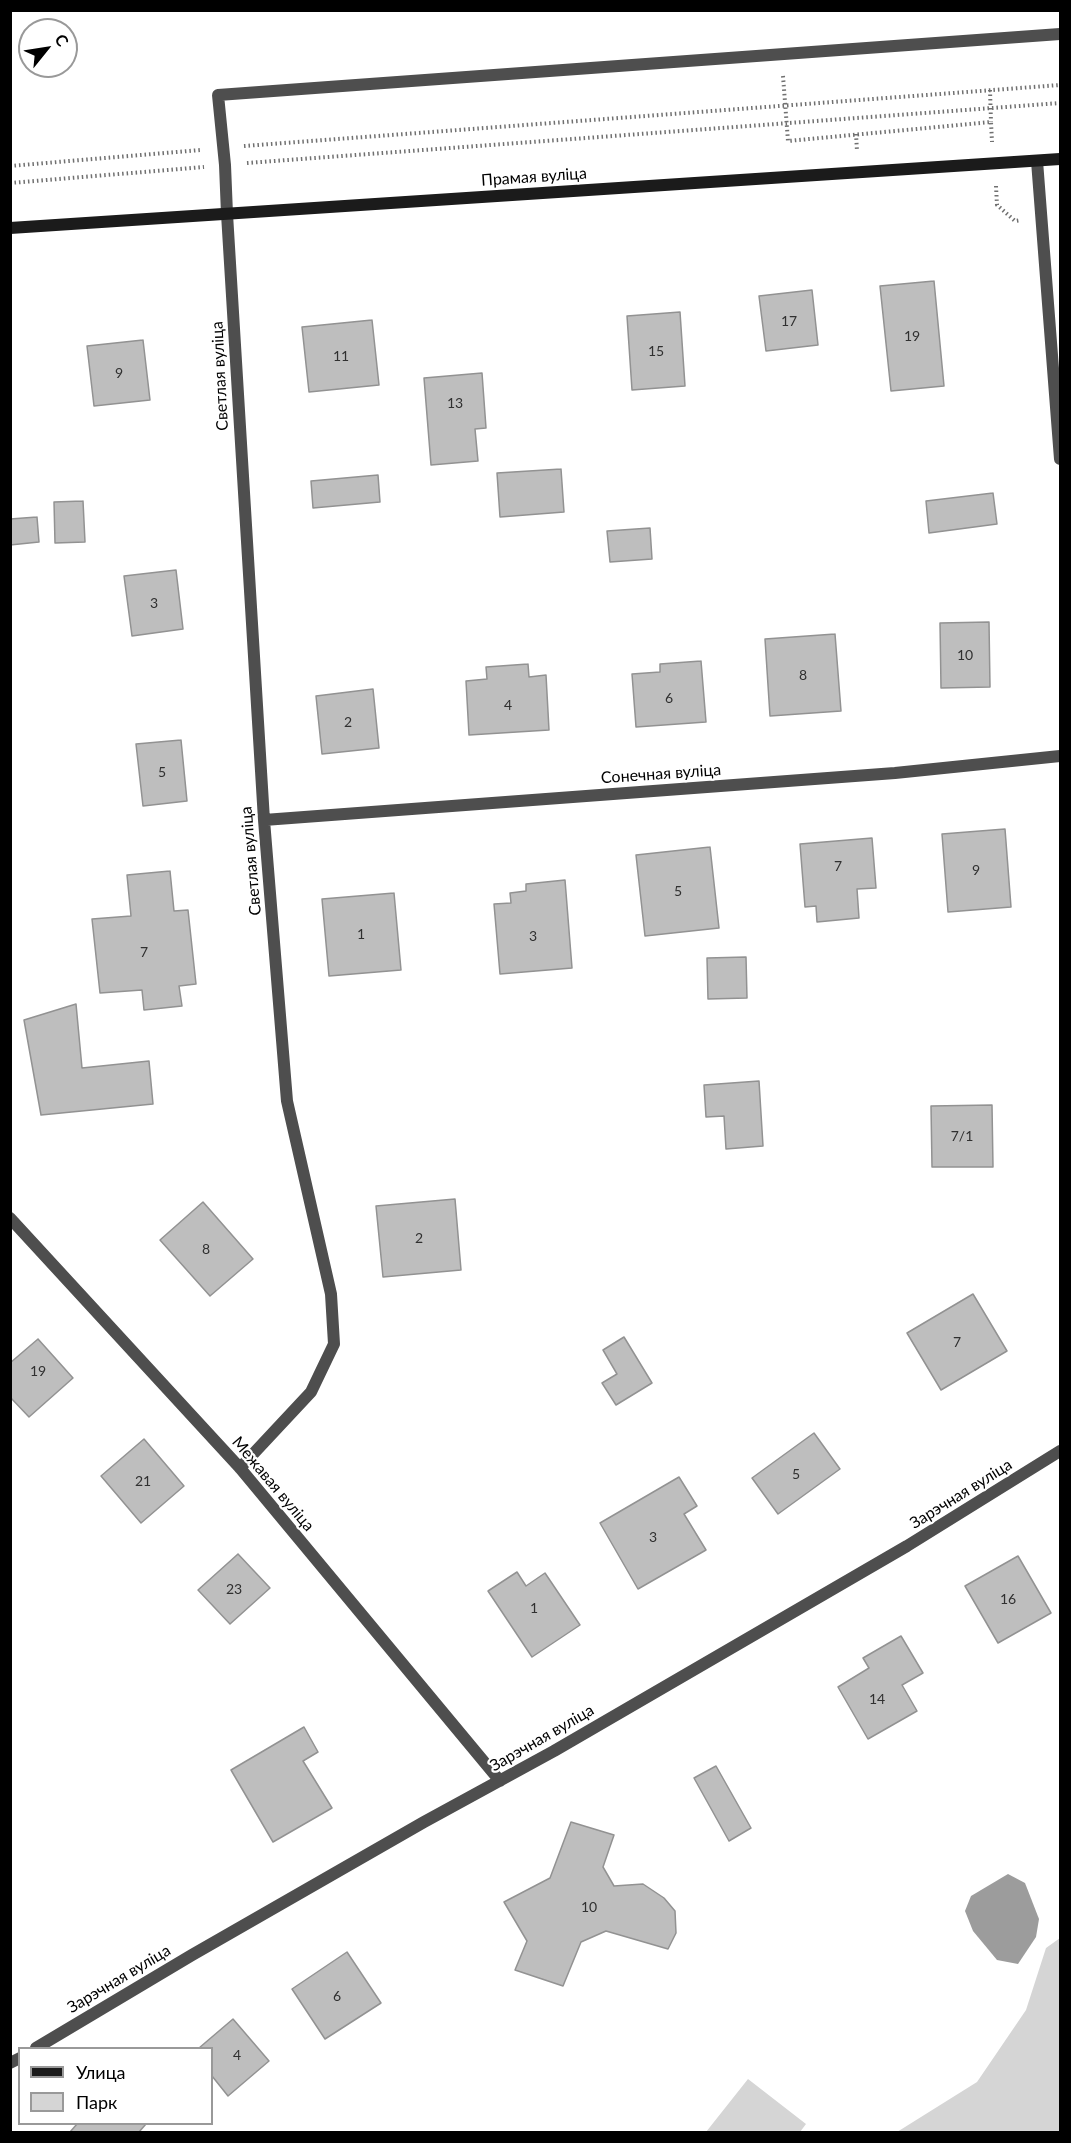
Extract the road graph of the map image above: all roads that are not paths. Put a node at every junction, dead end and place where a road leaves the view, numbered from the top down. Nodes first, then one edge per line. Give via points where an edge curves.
1 (1060, 34) edge
2 (1060, 159) edge
3 (1037, 161) junction
4 (227, 214) junction
5 (10, 228) edge
6 (1060, 459) edge
7 (1060, 756) edge
8 (264, 820) junction
9 (10, 1218) edge
10 (1060, 1451) edge
11 (240, 1468) junction
12 (500, 1781) junction
13 (39, 2047) edge

1 - 4 street, Светлая вуліца via 218,95
2 - 3 street, Прамая вуліца
3 - 4 street, Прамая вуліца
3 - 6 street
4 - 5 street, Прамая вуліца
4 - 8 street, Светлая вуліца
7 - 8 street, Сонечная вуліца via 895,773
8 - 11 street, Светлая вуліца via 287,1101 331,1294 334,1344 311,1392
9 - 11 street, Межавая вуліца
10 - 12 street, Зарэчная вуліца via 908,1546
11 - 12 street, Межавая вуліца
12 - 13 street, Зарэчная вуліца via 192,1954

